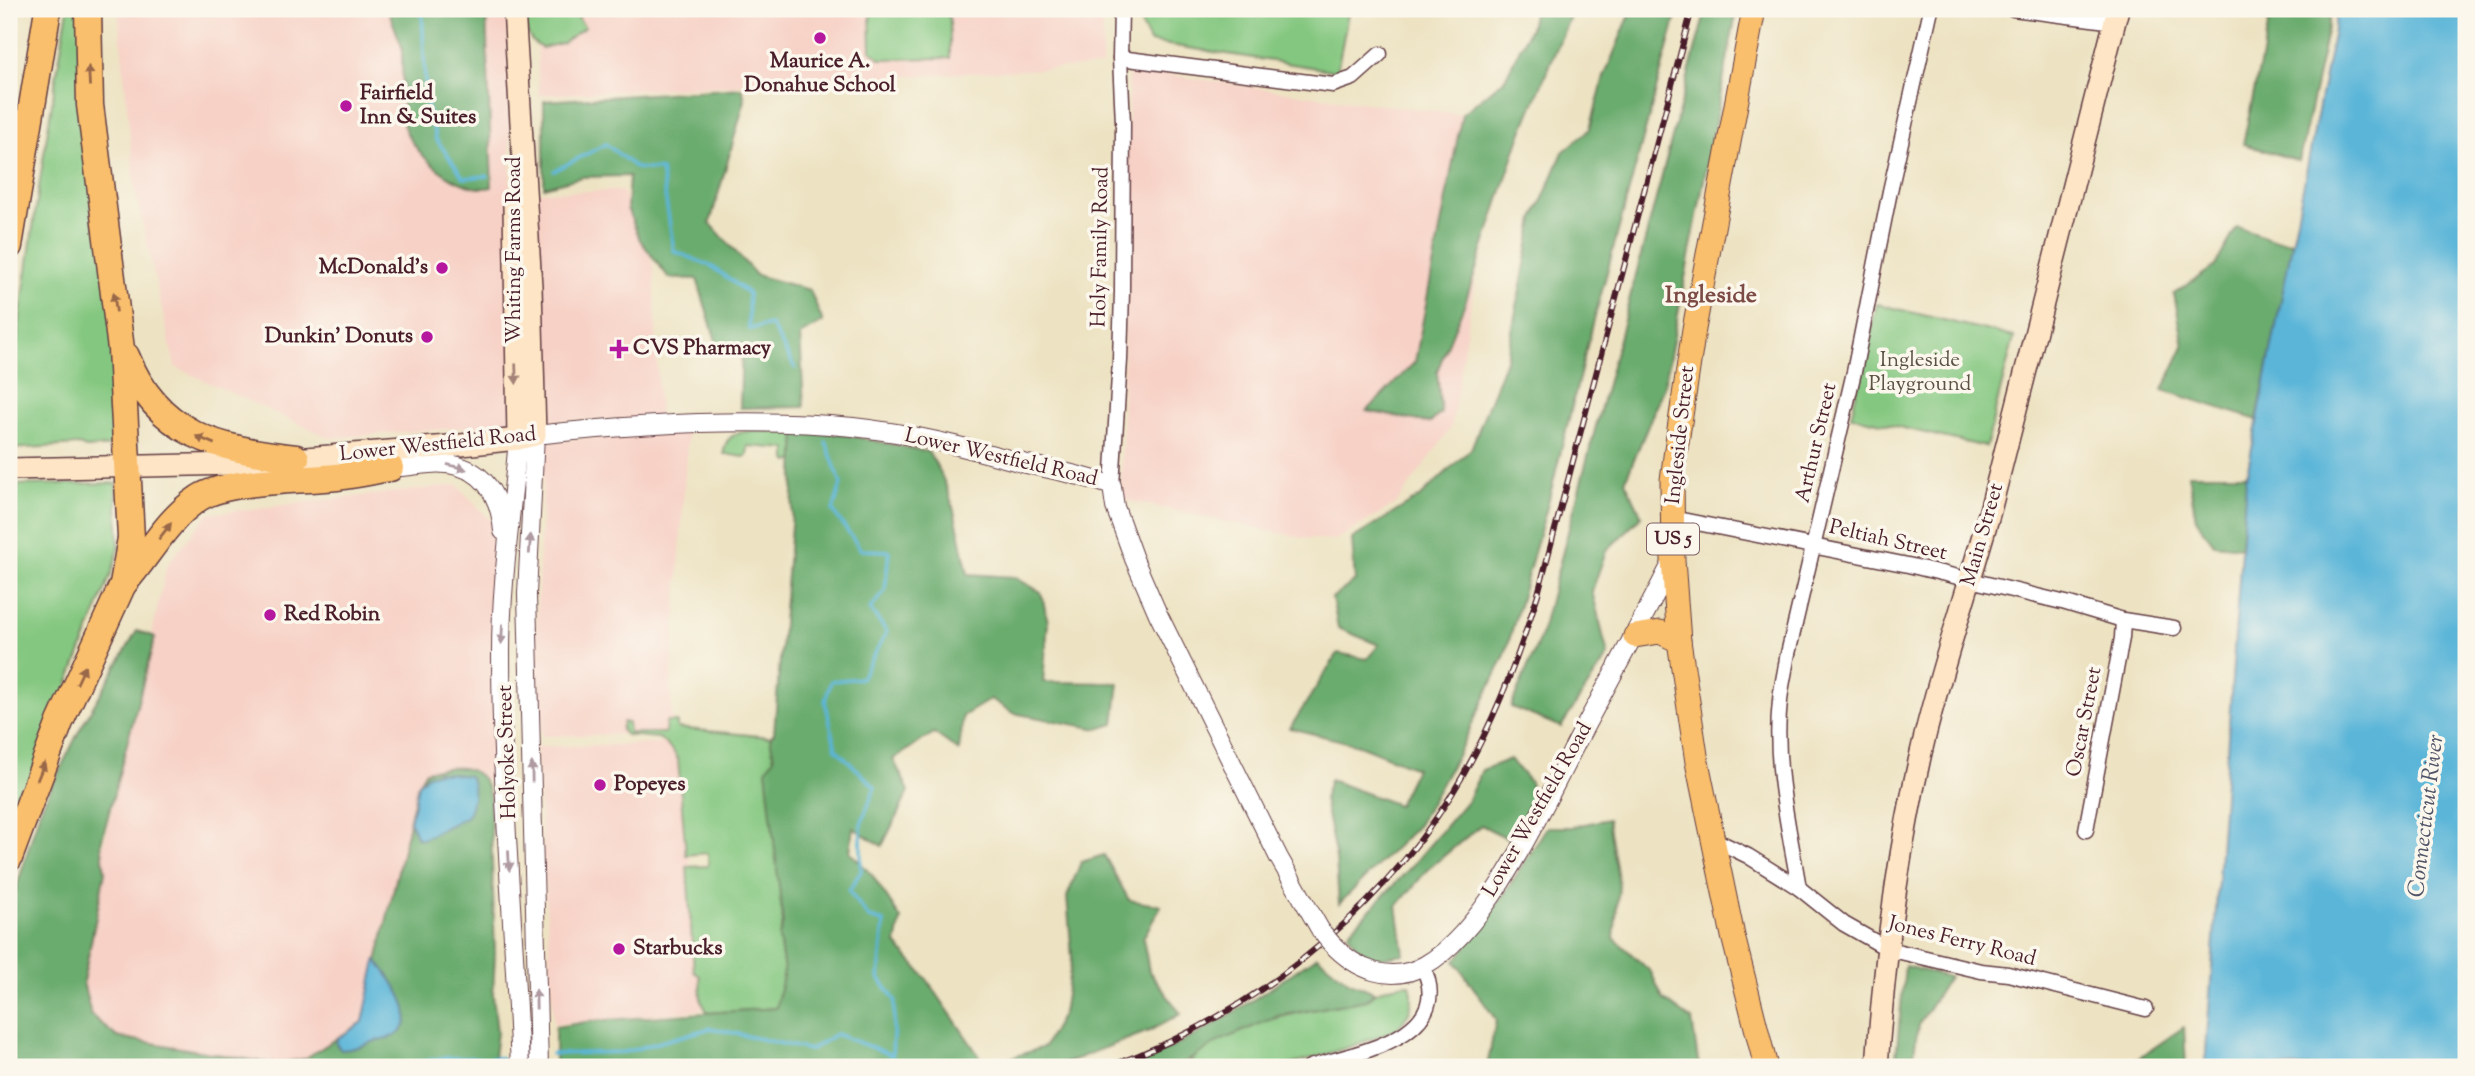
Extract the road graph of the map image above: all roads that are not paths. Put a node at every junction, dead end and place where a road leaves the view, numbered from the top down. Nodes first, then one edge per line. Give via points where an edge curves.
1 (48, 9) edge
2 (88, 9) edge
3 (514, 9) edge
4 (1121, 9) edge
5 (1754, 9) edge
6 (1931, 9) edge
7 (2013, 9) edge
8 (2116, 15) edge
9 (1380, 54) dead end
10 (1120, 58) junction
11 (9, 246) edge
12 (120, 340) junction
13 (527, 437) junction
14 (342, 454) junction
15 (296, 458) junction
16 (128, 467) junction
17 (390, 468) junction
18 (9, 469) edge
19 (1112, 486) junction
20 (1672, 518) junction
21 (1814, 546) junction
22 (1673, 560) junction
23 (506, 566) junction
24 (1971, 581) junction
25 (123, 584) junction
26 (2123, 620) junction
27 (2174, 628) dead end
28 (1635, 636) junction
29 (1679, 641) junction
30 (2086, 831) dead end
31 (1711, 838) junction
32 (9, 858) edge
33 (1800, 888) junction
34 (1888, 949) junction
35 (1423, 967) junction
36 (2147, 1009) dead end
37 (520, 1067) edge
38 (539, 1067) edge
39 (1310, 1067) edge
40 (1766, 1067) edge
41 (1877, 1067) edge

1 - 11 highway
12 -> 2 highway via 93,136
3 - 13 main road, Whiting Farms Road via 531,286
4 - 10 street, Holy Family Road
5 - 20 main road, Ingleside Street / US 5 via 1695,328 1676,449
6 - 21 street, Arthur Street
7 - 8 street
8 - 24 main road, Main Street
9 - 10 street via 1353,78 1333,85
10 - 19 street, Holy Family Road via 1122,302
15 -> 12 highway via 223,447 185,430 145,392
12 - 16 highway
13 - 14 main road, Lower Westfield Road
13 - 19 street, Lower Westfield Road via 664,425 855,427 956,445
13 - 23 street, Holyoke Street
38 -> 13 street, Holyoke Street
14 - 15 main road, Lower Westfield Road
14 - 17 street
15 - 16 main road, Lower Westfield Road
16 - 18 main road, Lower Westfield Road
16 - 25 highway via 131,538
17 -> 23 street via 456,465 486,481 499,505
25 -> 17 highway via 167,526 200,498 236,487
19 - 35 street, Lower Westfield Road via 1130,549 1158,614 1279,858 1326,937 1353,963 1377,973 1397,974
20 - 21 street, Peltiah Street
20 - 22 main road, Ingleside Street / US 5
21 - 24 street, Peltiah Street
21 - 33 street, Arthur Street via 1780,702 1782,782
22 - 28 street, Lower Westfield Road
22 - 29 main road, Ingleside Street / US 5
23 -> 37 street, Holyoke Street via 501,650 503,742
24 - 26 street, Peltiah Street
24 - 34 main road, Main Street via 1948,647 1920,758
32 -> 25 highway via 60,722
26 - 27 street, Peltiah Street
26 - 30 street, Oscar Street
28 - 29 main road via 1660,632
28 - 35 street, Lower Westfield Road via 1500,882 1460,935
29 - 31 main road, Ingleside Street / US 5
31 - 33 street, Jones Ferry Road
31 - 40 main road, Ingleside Street / US 5
33 - 34 street, Jones Ferry Road via 1844,924
34 - 36 street, Jones Ferry Road
34 - 41 main road, Main Street
35 - 39 street via 1429,1002 1409,1030 1399,1038

